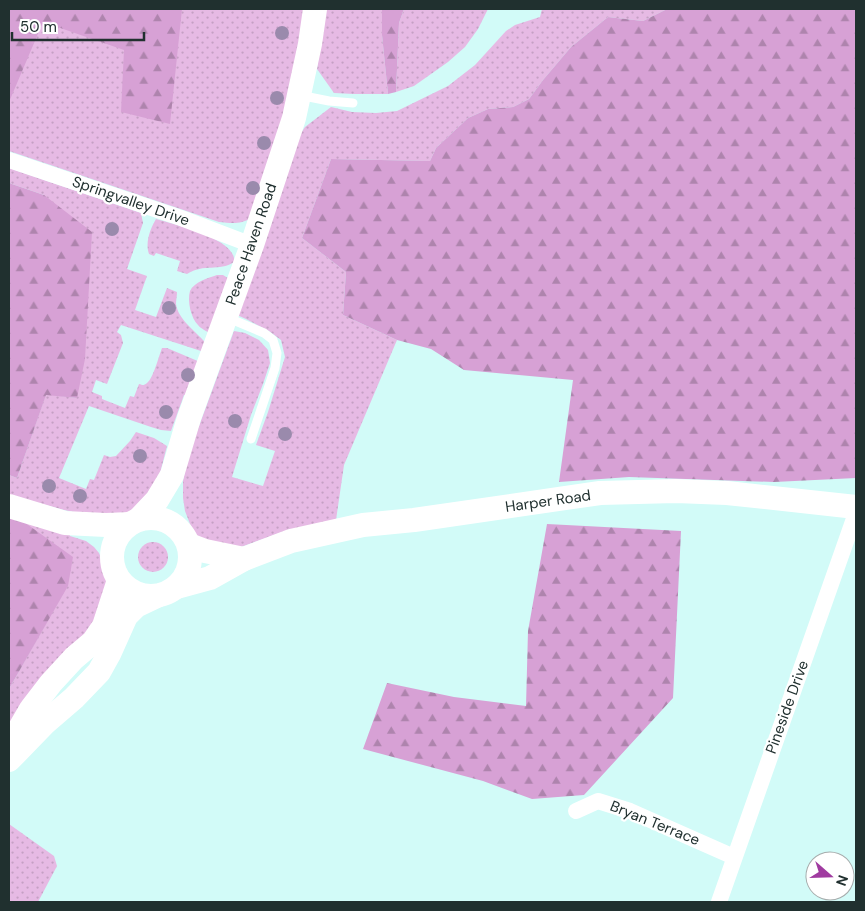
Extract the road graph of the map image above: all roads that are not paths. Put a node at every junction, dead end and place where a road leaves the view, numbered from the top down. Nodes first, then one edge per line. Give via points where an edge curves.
1 (314, 9) edge
2 (299, 95) junction
3 (353, 103) dead end
4 (9, 160) edge
5 (252, 245) junction
6 (226, 316) junction
7 (251, 439) dead end
8 (172, 476) junction
9 (9, 506) edge
10 (856, 507) edge
11 (856, 513) edge
12 (134, 521) junction
13 (66, 523) junction
14 (186, 539) junction
15 (112, 554) junction
16 (244, 559) junction
17 (119, 580) junction
18 (167, 592) junction
19 (9, 748) edge
20 (9, 760) edge
21 (576, 812) dead end
22 (734, 857) junction
23 (719, 902) edge

1 - 2 main road, Peace Haven Road
2 - 3 lane
2 - 5 main road, Peace Haven Road
4 - 5 street, Springvalley Drive
5 - 6 main road, Peace Haven Road
6 - 7 lane via 264,333 273,340 277,353
6 - 8 main road, Peace Haven Road
8 - 12 main road, Peace Haven Road via 157,500
8 - 14 main road, Peace Haven Road
9 - 13 main road
10 - 16 main road, Harper Road via 727,493 600,493 363,525 291,540
11 - 22 street, Pineside Drive
12 - 13 main road via 106,525
12 - 14 main road via 151,517 163,519 174,524
12 - 15 main road via 121,532
13 - 15 main road
14 - 16 main road via 205,551
14 - 18 main road via 191,556 189,568 185,578
15 - 17 main road
16 - 18 main road, Harper Road via 210,578
17 - 18 main road via 126,588 146,596
17 - 19 main road via 104,626 93,642 51,683 31,709
18 - 20 main road via 136,606 126,616 99,672
21 - 22 street, Bryan Terrace via 598,801 630,811
22 - 23 street, Pineside Drive

